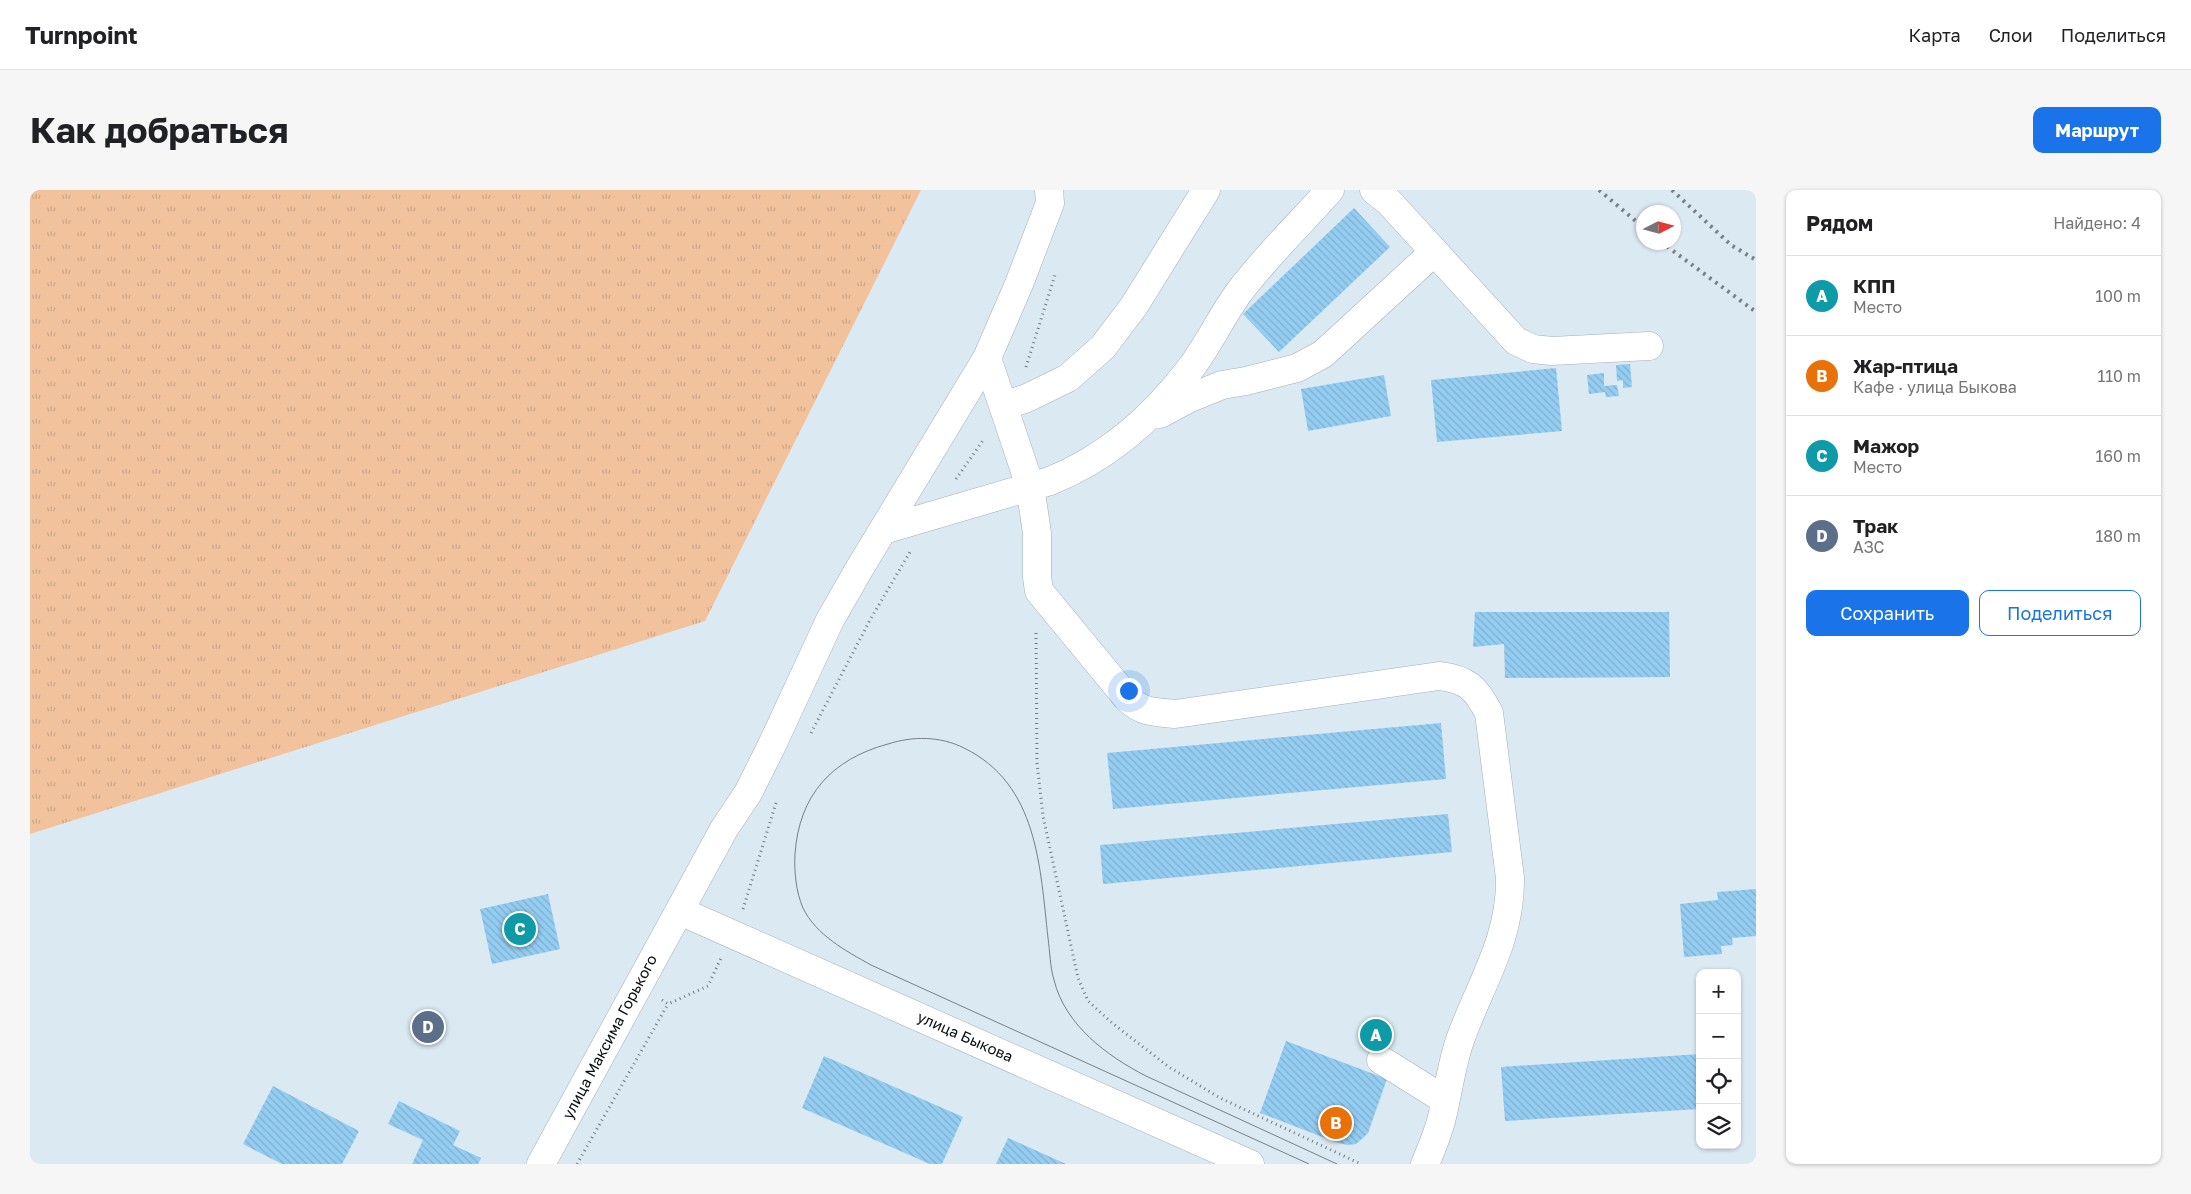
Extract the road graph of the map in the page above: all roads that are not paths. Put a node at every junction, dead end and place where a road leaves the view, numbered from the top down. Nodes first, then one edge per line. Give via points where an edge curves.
1 (1206, 190) edge
2 (1330, 190) edge
3 (1374, 190) edge
4 (1051, 194) edge
5 (1434, 252) junction
6 (1649, 346) dead end
7 (987, 358) junction
8 (1004, 406) junction
9 (1143, 423) junction
10 (1030, 486) junction
11 (884, 530) junction
12 (680, 911) junction
13 (1381, 1060) dead end
14 (1445, 1100) junction
15 (541, 1164) edge
16 (1250, 1164) edge
17 (1426, 1164) edge

1 - 8 street via 1134,306 1103,348 1068,378
2 - 9 street via 1236,296 1190,369
3 - 5 street
4 - 7 street, улица Максима Горького via 1020,284
5 - 6 street via 1516,341 1533,349
5 - 9 street via 1323,354 1298,368 1222,385
7 - 8 street
7 - 11 street, улица Максима Горького
8 - 10 street
9 - 10 street via 1115,446 1070,473
10 - 11 street
10 - 14 street via 1040,590 1138,708 1175,714 1439,676 1456,678 1469,685 1482,699 1489,713 1510,878 1510,902 1498,949 1460,1040
11 - 12 street, улица Максима Горького via 830,620 752,785
12 - 15 street, улица Максима Горького
12 - 16 street, улица Быкова
13 - 14 street
14 - 17 street

